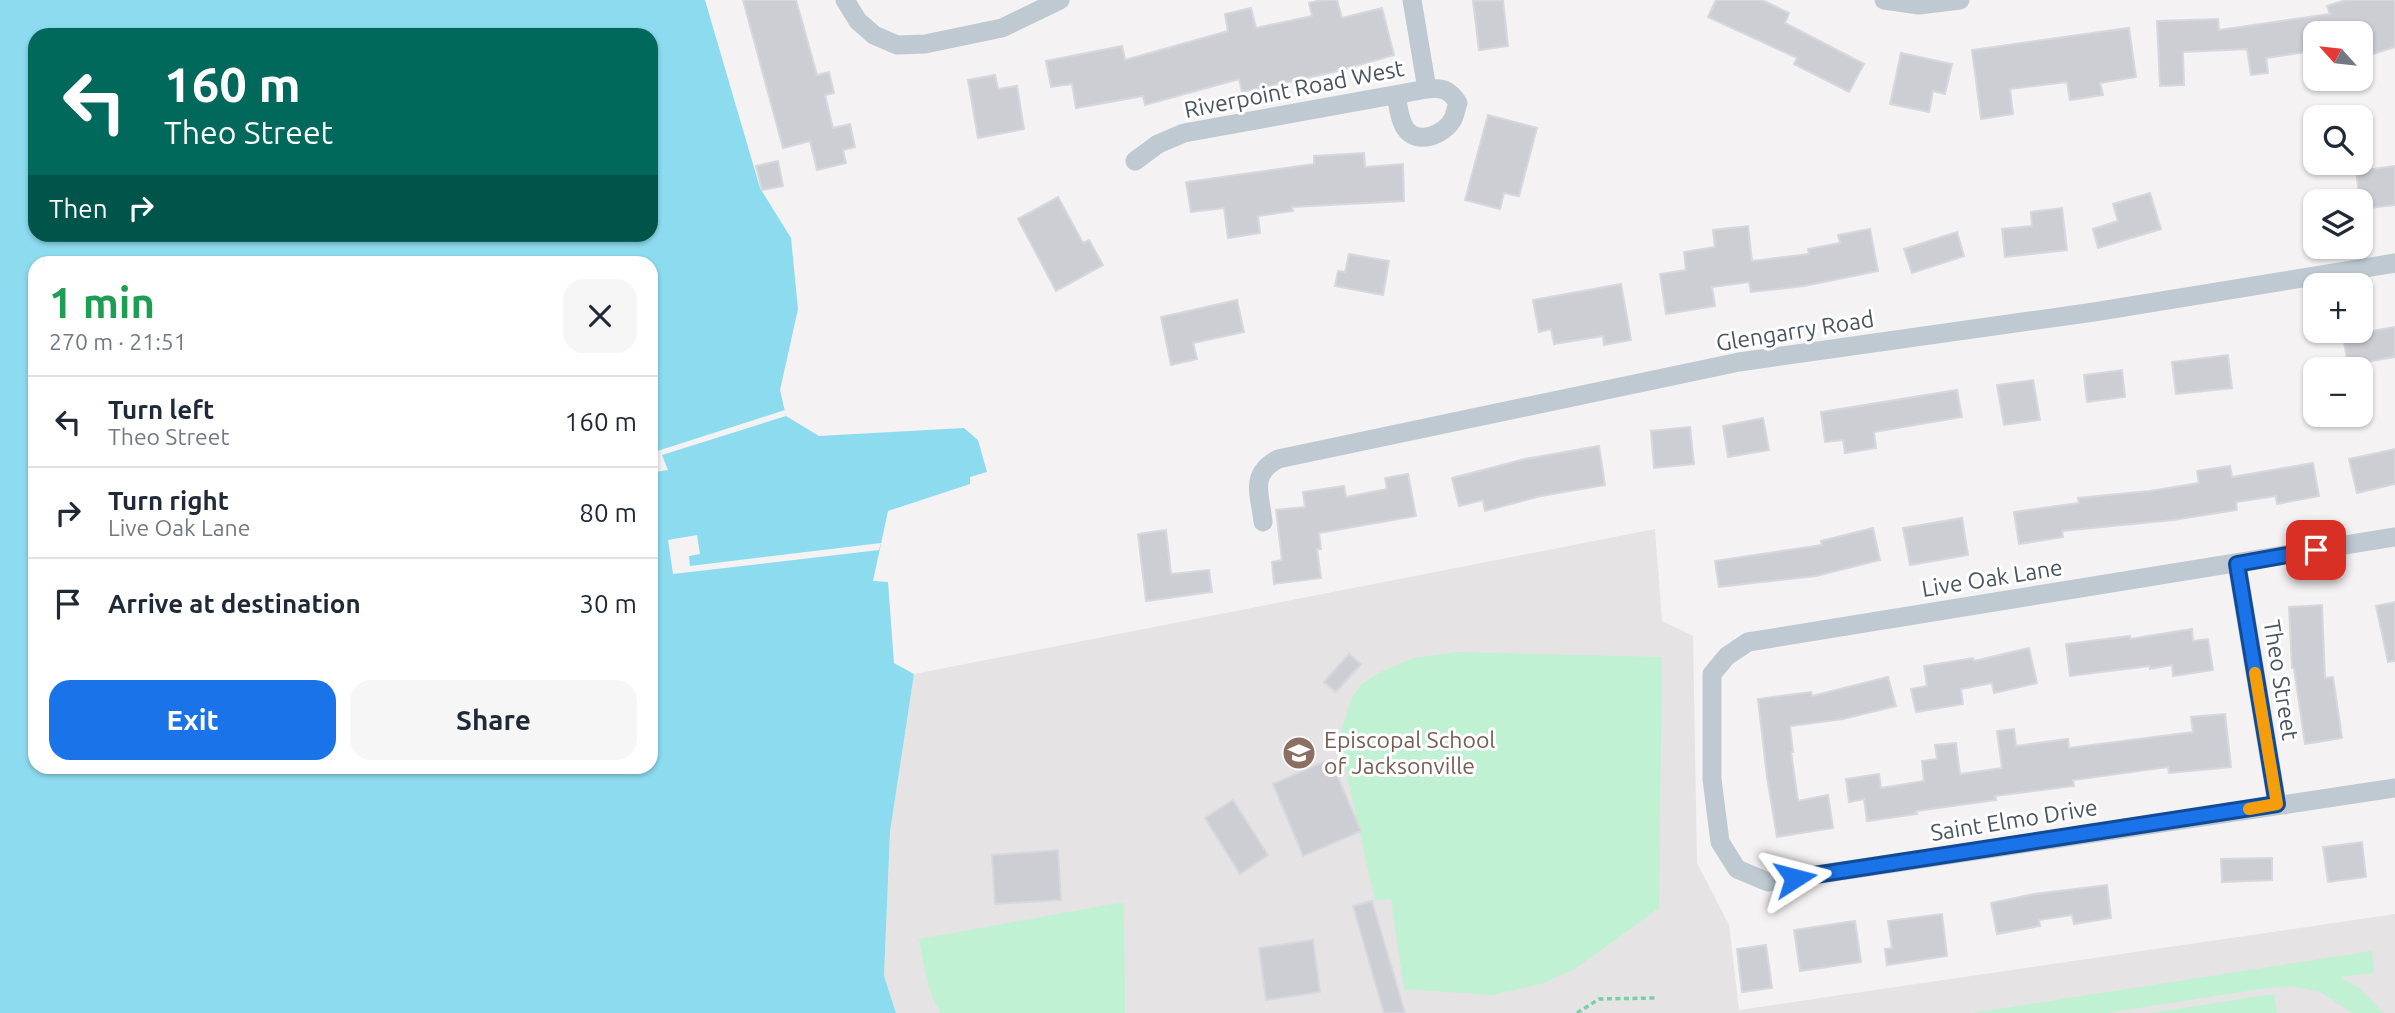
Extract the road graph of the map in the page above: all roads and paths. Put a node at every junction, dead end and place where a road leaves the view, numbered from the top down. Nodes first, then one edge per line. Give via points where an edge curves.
1 (845, 0) edge
2 (1060, 0) edge
3 (1412, 0) edge
4 (1884, 0) edge
5 (1960, 0) edge
6 (1427, 89) junction
7 (1396, 94) junction
8 (1135, 161) dead end
9 (2395, 262) edge
10 (1263, 522) dead end
11 (2395, 537) edge
12 (2237, 564) junction
13 (1712, 779) joint
14 (2395, 788) edge
15 (2277, 804) junction
16 (1655, 998) dead end
17 (1577, 1013) edge

1 - 2 street via 874,35 897,45 1002,28
3 - 6 street
4 - 5 street via 1919,5
6 - 7 street, Riverpoint Road West
6 - 7 street via 1445,89 1458,103 1442,132 1427,137 1406,129
7 - 8 street, Riverpoint Road West via 1184,134 1158,144
9 - 10 street, Glengarry Road via 2094,312 1739,362 1278,459 1258,476
11 - 12 street, Live Oak Lane
12 - 13 street, Live Oak Lane via 1748,642 1712,674
12 - 15 street, Theo Street
13 - 15 street, Saint Elmo Drive via 1720,842 1737,869 1768,883
14 - 15 street, Saint Elmo Drive
16 - 17 path via 1599,999

